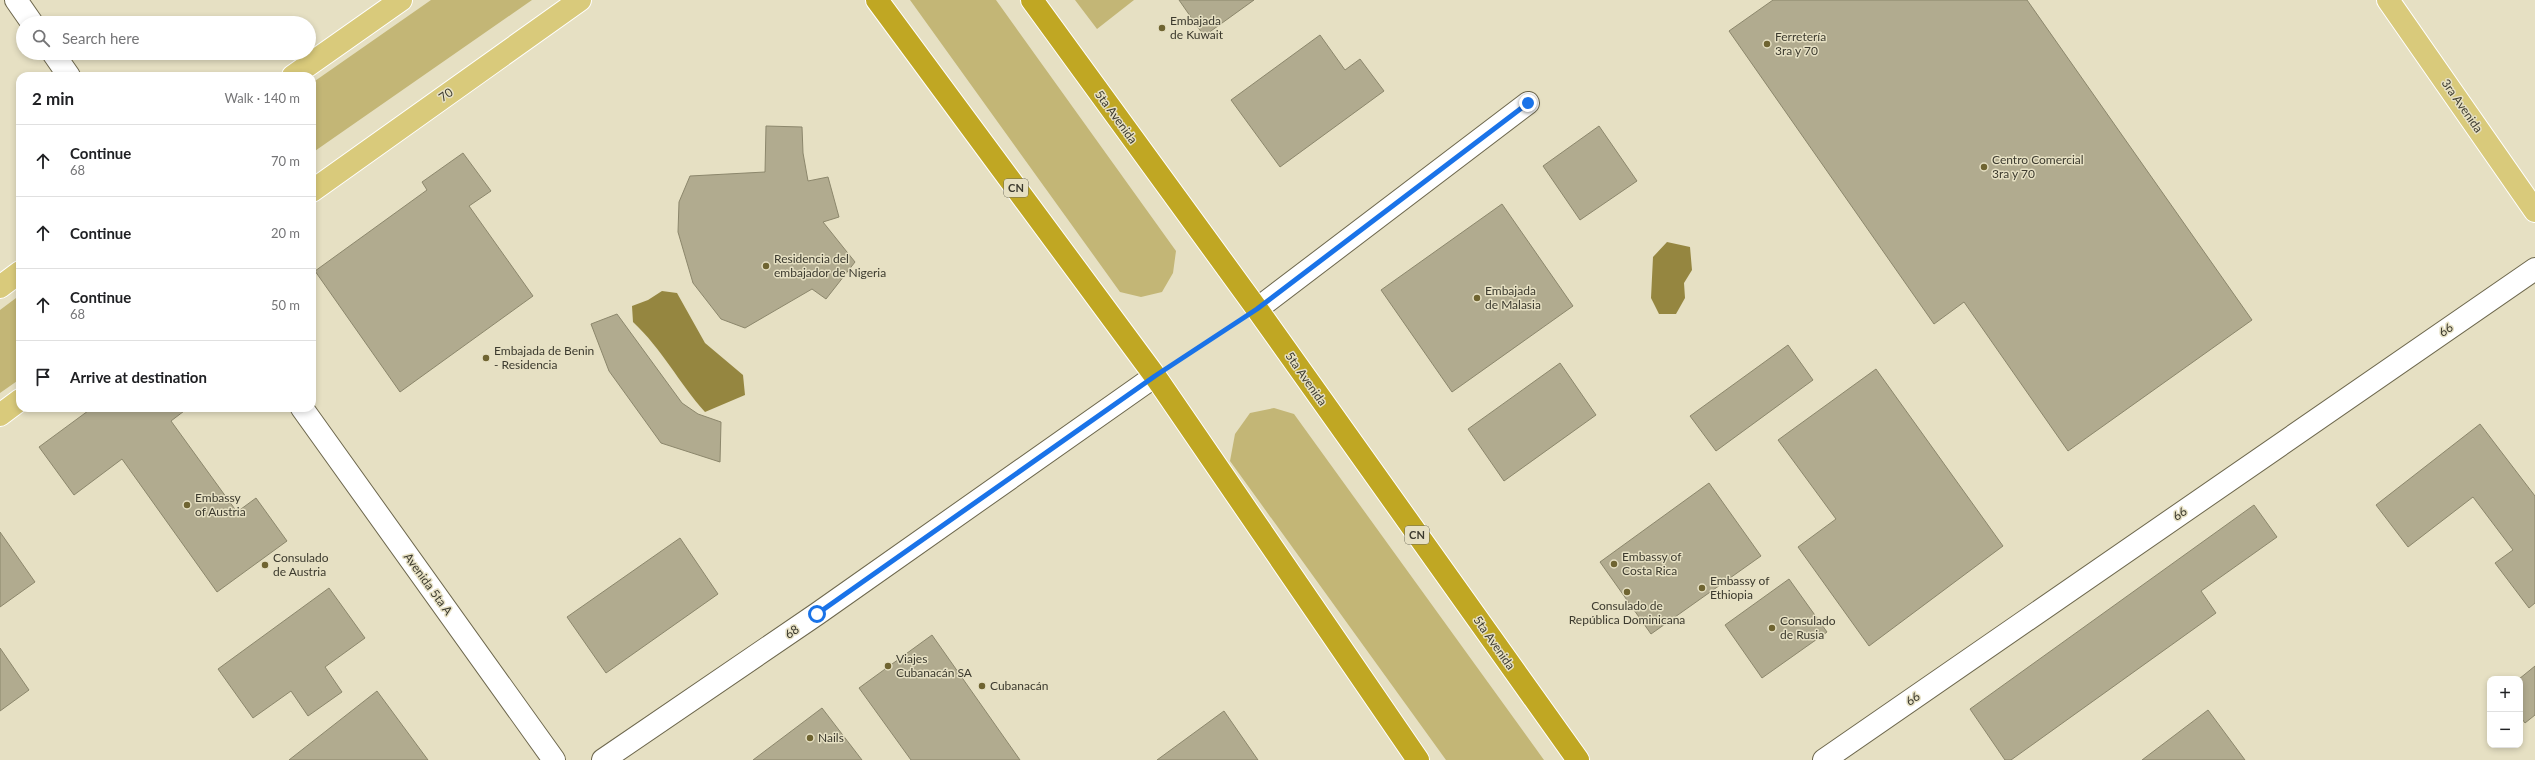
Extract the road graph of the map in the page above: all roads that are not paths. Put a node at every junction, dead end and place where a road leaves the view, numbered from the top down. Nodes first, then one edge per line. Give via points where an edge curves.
1 (16, 0) edge
2 (401, 0) edge
3 (580, 0) edge
4 (877, 0) edge
5 (1032, 0) edge
6 (2388, 0) edge
7 (27, 16) edge
8 (58, 60) edge
9 (316, 60) edge
10 (316, 60) edge
11 (66, 72) edge
12 (299, 72) edge
13 (1528, 103) dead end
14 (316, 188) edge
15 (2535, 212) edge
16 (2535, 268) edge
17 (16, 275) edge
18 (0, 287) edge
19 (1257, 309) junction
20 (1155, 376) junction
21 (16, 403) edge
22 (305, 412) edge
23 (0, 415) edge
24 (554, 760) edge
25 (603, 760) edge
26 (1418, 760) edge
27 (1578, 760) edge
28 (1824, 760) edge

1 - 7 street
2 - 9 main road
3 - 14 main road, 70
4 - 20 highway, CN
5 - 19 highway, 5ta Avenida / CN
6 - 15 main road, 3ra Avenida
8 - 11 street
10 - 12 main road
13 - 19 street
16 - 28 street, 66
17 - 18 main road
19 - 27 highway, 5ta Avenida / CN
20 - 25 street, 68 via 817,614
20 - 26 highway, CN
21 - 23 main road
22 - 24 street, Avenida 5ta A

